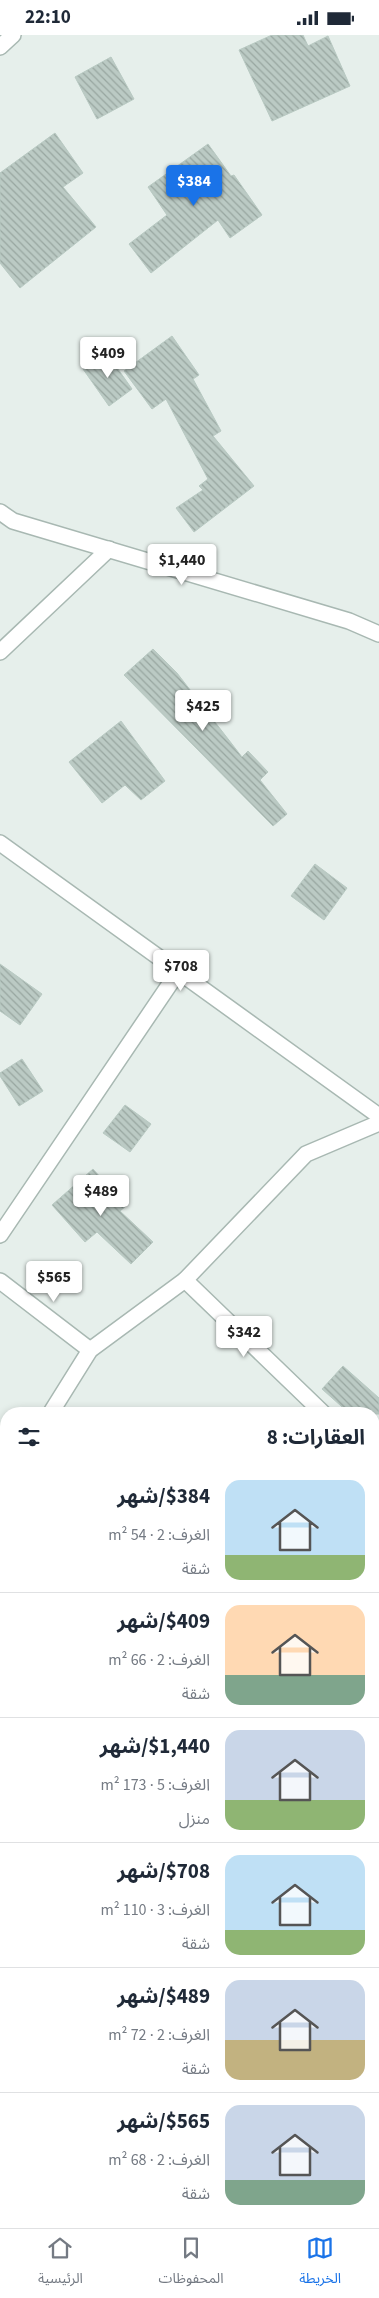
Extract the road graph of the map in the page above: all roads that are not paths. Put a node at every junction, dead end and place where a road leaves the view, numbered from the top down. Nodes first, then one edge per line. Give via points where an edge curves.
1 (13, 35) edge
2 (0, 47) edge
3 (0, 512) edge
4 (109, 549) junction
5 (379, 634) edge
6 (0, 652) edge
7 (0, 843) edge
8 (178, 972) junction
9 (379, 1116) edge
10 (379, 1123) edge
11 (0, 1235) edge
12 (185, 1280) junction
13 (0, 1281) edge
14 (90, 1350) junction
15 (54, 1407) edge
16 (317, 1407) edge

1 - 2 street
3 - 4 street via 13,521
4 - 5 street via 349,621
4 - 6 street
7 - 8 street
8 - 9 street
8 - 11 street
10 - 12 street via 306,1154
12 - 14 street
12 - 16 street
13 - 14 street
14 - 15 street

